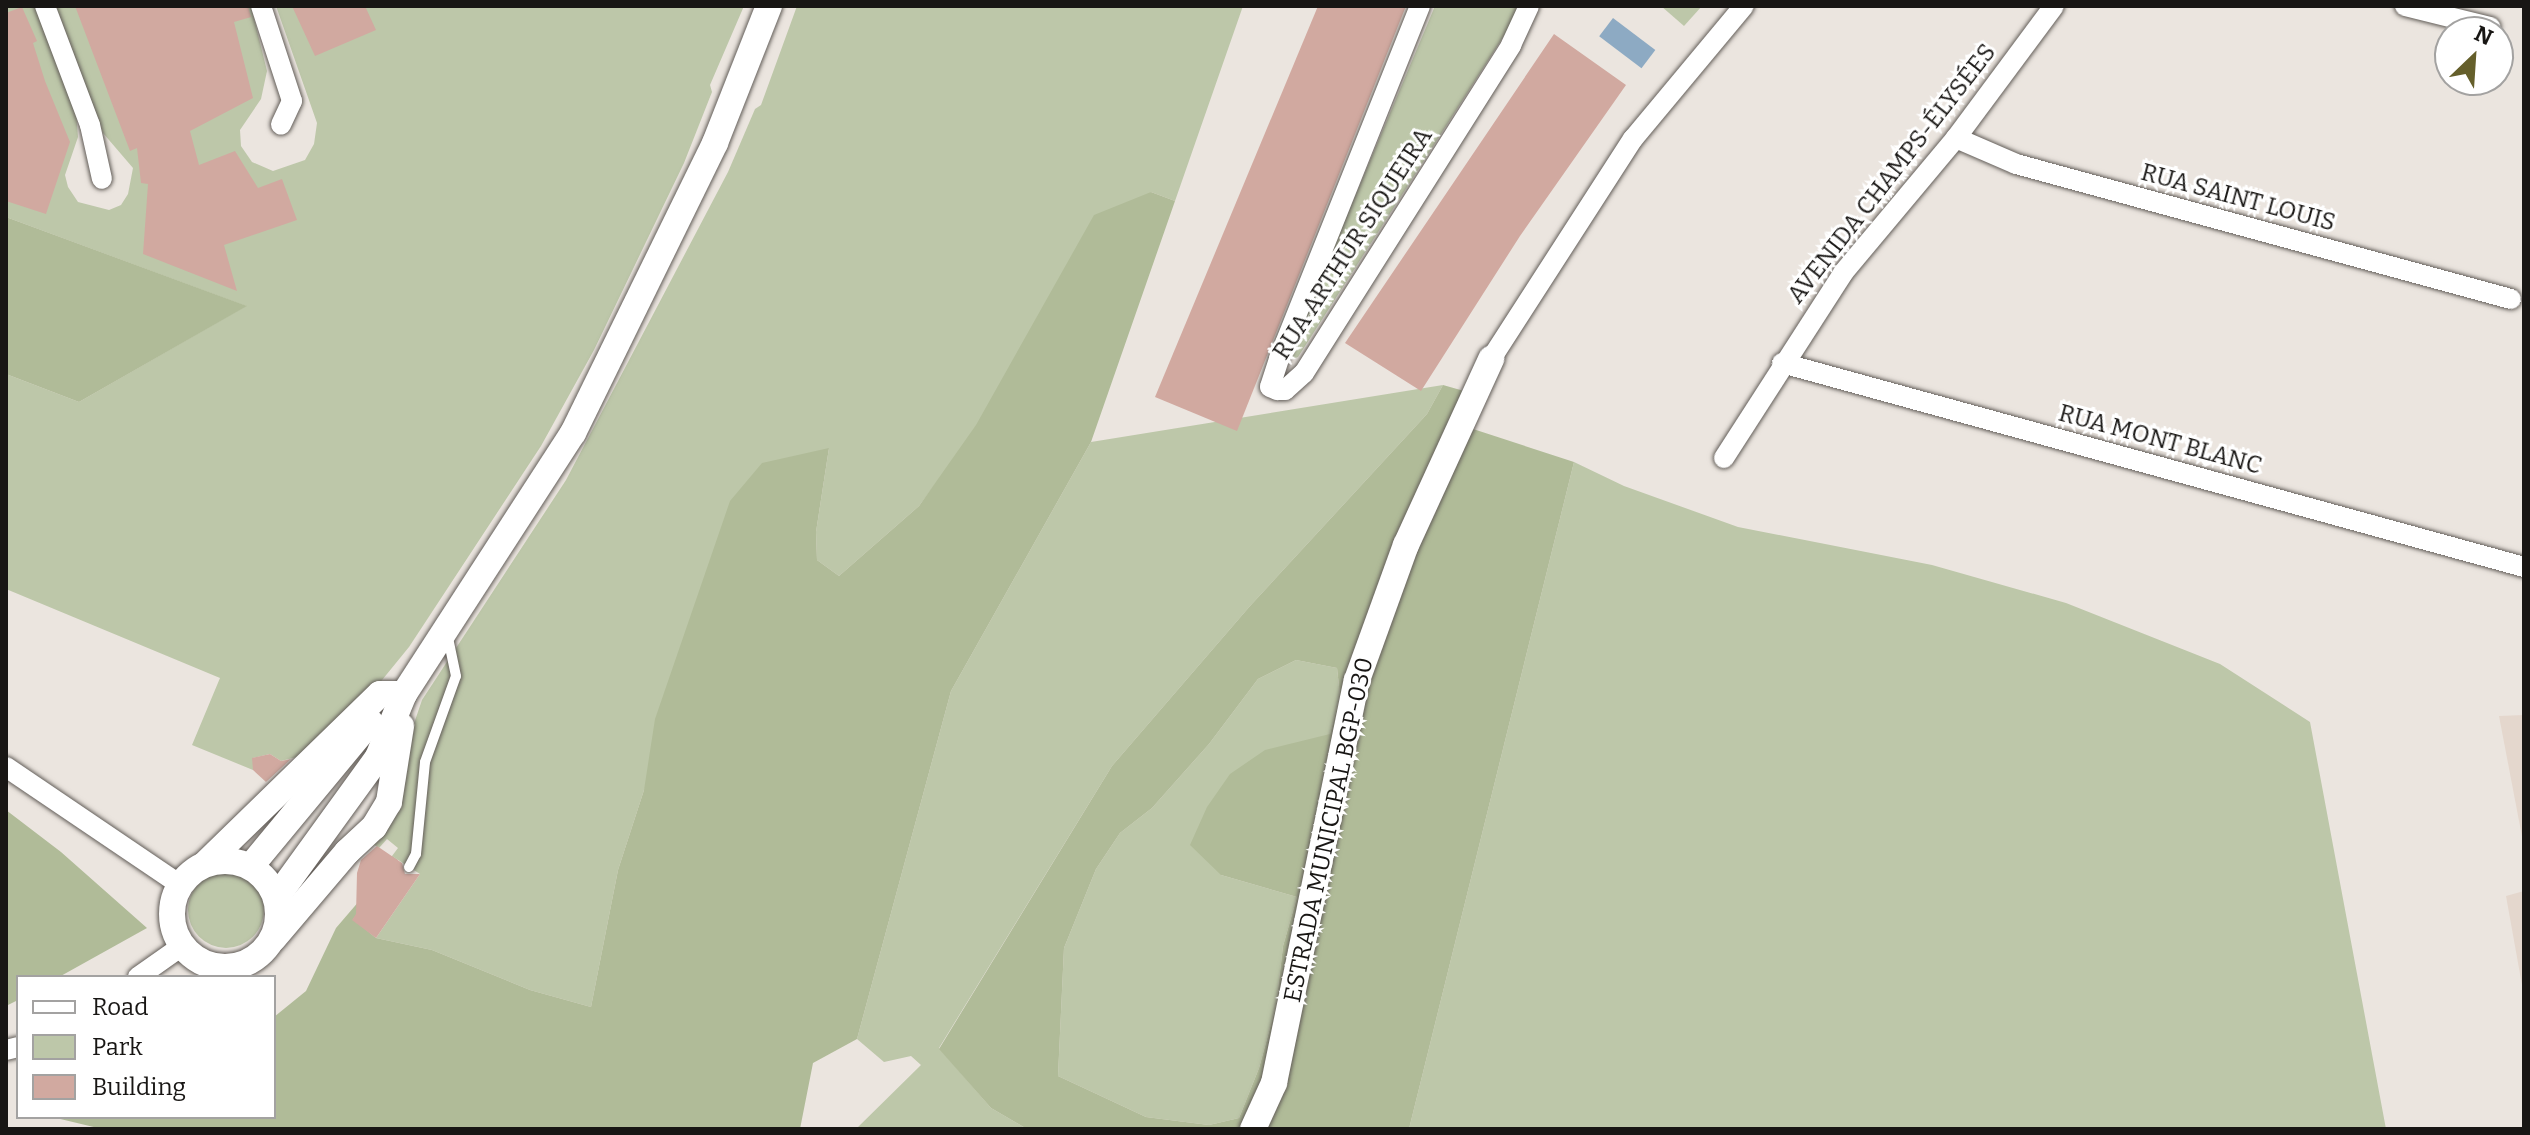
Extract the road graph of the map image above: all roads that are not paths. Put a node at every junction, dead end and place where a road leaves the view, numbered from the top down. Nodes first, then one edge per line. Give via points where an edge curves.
1 (45, 6) edge
2 (261, 6) edge
3 (769, 6) edge
4 (1420, 6) edge
5 (1529, 6) edge
6 (1744, 6) edge
7 (2054, 6) edge
8 (2405, 6) edge
9 (2445, 16) edge
10 (281, 125) dead end
11 (1956, 138) junction
12 (102, 179) dead end
13 (2511, 299) dead end
14 (1491, 359) joint
15 (1782, 363) junction
16 (1724, 458) dead end
17 (2524, 567) edge
18 (446, 631) junction
19 (404, 694) junction
20 (368, 725) junction
21 (386, 763) junction
22 (6, 767) edge
23 (203, 865) junction
24 (409, 867) dead end
25 (325, 880) junction
26 (270, 882) junction
27 (180, 885) junction
28 (272, 940) junction
29 (182, 946) junction
30 (141, 975) edge
31 (1253, 1129) edge

1 - 12 street via 90,125
2 - 10 street via 292,101
3 - 18 street via 715,143 573,433
4 - 5 street, RUA ARTHUR SIQUEIRA via 1279,359 1270,387 1277,390 1285,390 1304,373 1511,45
6 - 14 street via 1633,139
7 - 11 street, AVENIDA CHAMPS-ÉLYSÉES
8 - 9 street
11 - 13 street, RUA SAINT LOUIS via 2016,164
11 - 15 street, AVENIDA CHAMPS-ÉLYSÉES via 1843,273
14 - 31 street, ESTRADA MUNICIPAL BGP-030 via 1406,545 1357,680 1274,1083
15 - 16 street, AVENIDA CHAMPS-ÉLYSÉES
15 - 17 street, RUA MONT BLANC
18 - 19 street
18 - 24 lane via 456,676 425,762 416,854
19 - 20 street
19 - 21 street
19 - 23 street via 380,694
20 - 21 street via 366,742
20 - 26 street
21 - 25 street via 389,802 374,827
21 - 26 street
22 - 27 street
23 - 26 street via 231,861
23 - 27 street
25 - 26 street
25 - 28 street
26 - 28 street via 279,912
27 - 29 street via 172,916
28 - 29 street via 253,958 229,967 211,965
29 - 30 street

